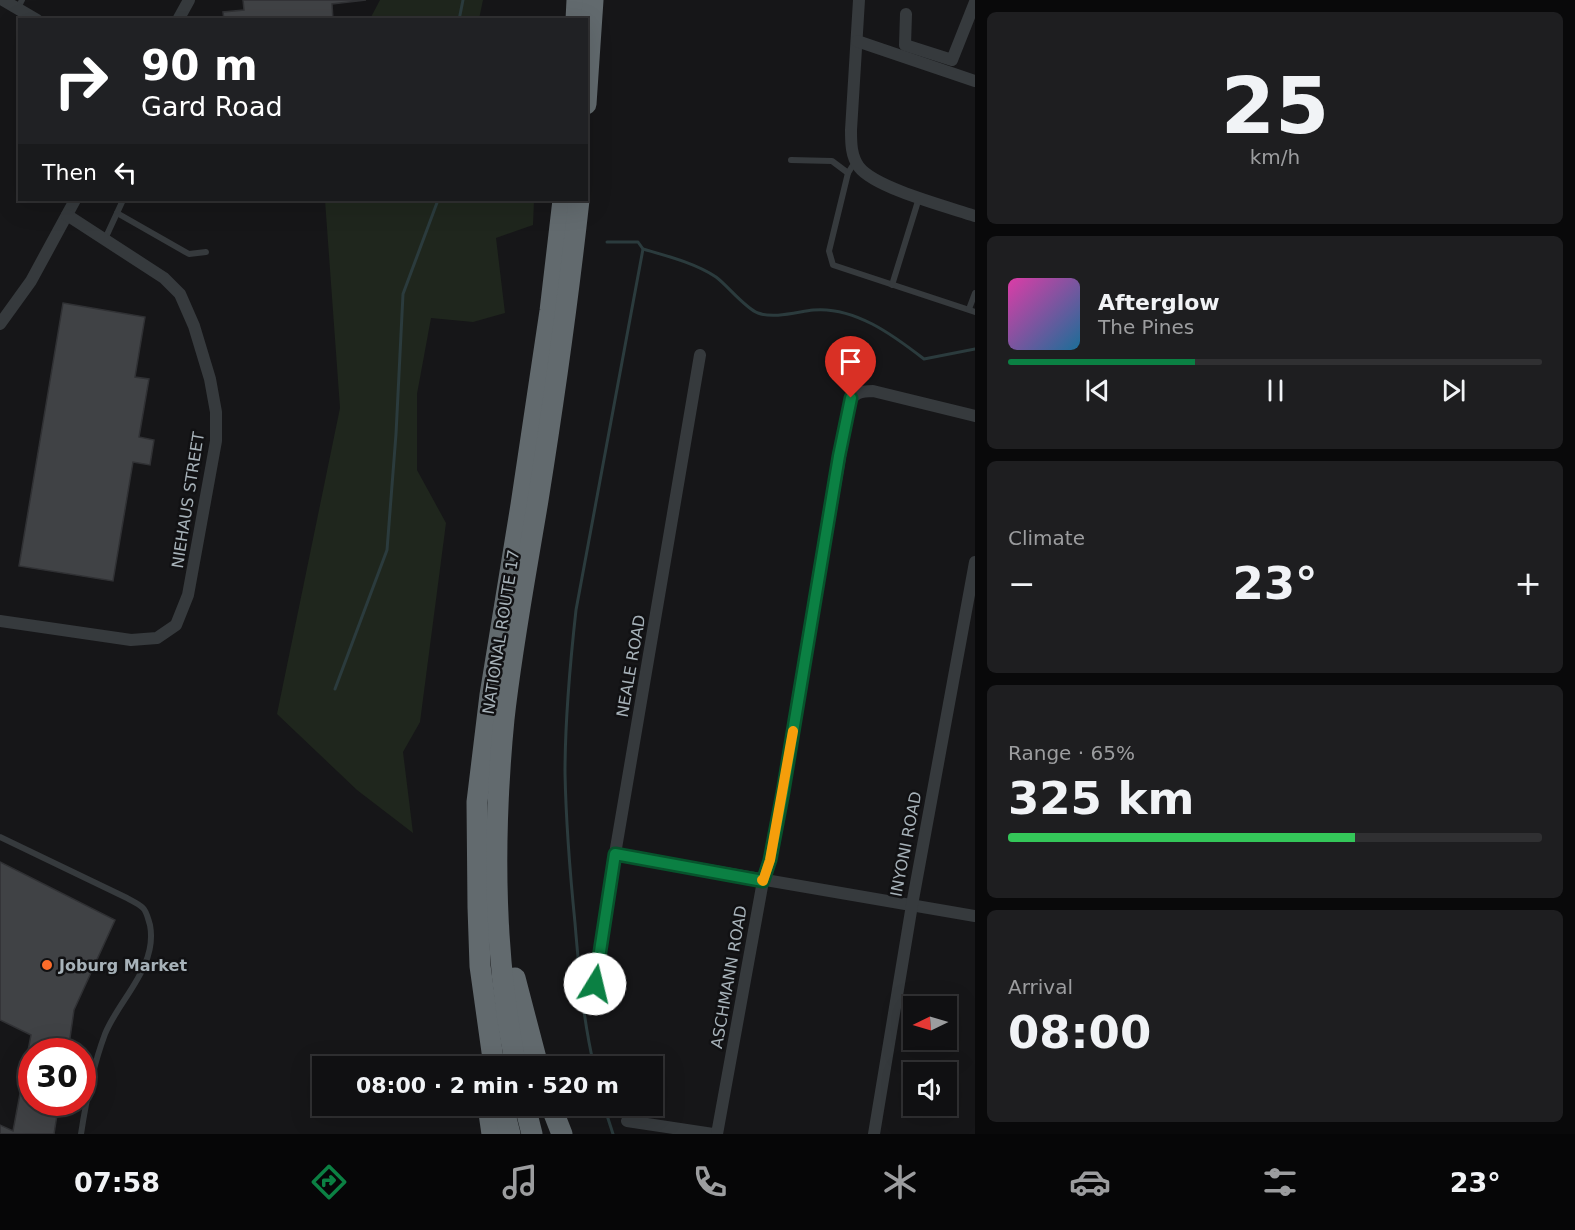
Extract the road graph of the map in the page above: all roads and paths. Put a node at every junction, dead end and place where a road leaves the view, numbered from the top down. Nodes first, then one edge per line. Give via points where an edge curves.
1 (3, 0) edge
2 (189, 0) edge
3 (577, 0) edge
4 (593, 0) edge
5 (859, 0) edge
6 (975, 2) edge
7 (20, 4) edge
8 (906, 14) dead end
9 (35, 18) edge
10 (179, 18) edge
11 (576, 18) edge
12 (857, 42) junction
13 (588, 74) edge
14 (975, 81) edge
15 (791, 160) dead end
16 (856, 162) junction
17 (848, 173) junction
18 (920, 197) junction
19 (74, 201) edge
20 (123, 201) edge
21 (563, 201) edge
22 (579, 201) edge
23 (117, 213) junction
24 (67, 215) junction
25 (975, 216) edge
26 (105, 239) junction
27 (206, 252) dead end
28 (892, 285) junction
29 (975, 293) edge
30 (972, 310) edge
31 (0, 324) edge
32 (700, 355) dead end
33 (975, 416) edge
34 (975, 562) edge
35 (0, 621) edge
36 (477, 802) junction
37 (0, 837) edge
38 (615, 854) junction
39 (763, 881) junction
40 (498, 886) junction
41 (912, 905) junction
42 (975, 916) edge
43 (595, 984) dead end
44 (482, 1056) edge
45 (494, 1056) edge
46 (514, 1056) edge
47 (535, 1056) edge
48 (489, 1116) edge
49 (506, 1116) edge
50 (528, 1116) edge
51 (555, 1116) edge
52 (627, 1121) dead end
53 (81, 1134) edge
54 (492, 1134) edge
55 (510, 1134) edge
56 (532, 1134) edge
57 (562, 1134) edge
58 (715, 1134) edge
59 (874, 1134) edge

1 - 7 street
2 - 10 street
3 - 11 highway
4 - 13 highway
5 - 12 street
6 - 8 street via 952,60 905,45
7 - 9 street
12 - 14 street
12 - 16 street via 851,130
15 - 17 lane via 832,161
16 - 17 lane
16 - 18 street via 878,182
17 - 28 lane via 829,251 833,265
18 - 25 street
18 - 28 lane
19 - 24 street
20 - 23 lane
21 - 36 highway, NATIONAL ROUTE 17
22 - 40 highway via 562,349 504,719
23 - 26 lane
23 - 27 lane via 189,254
24 - 26 street, NIEHAUS STREET
24 - 31 street via 31,281
26 - 35 street, NIEHAUS STREET via 164,278 180,294 194,326 214,396 216,441 188,595 176,625 167,633 145,640
28 - 30 lane
29 - 30 lane
32 - 38 street, NEALE ROAD
33 - 39 street, ASCHMANN ROAD via 873,391 851,398 783,792
34 - 41 street, INYONI ROAD
36 - 44 highway via 468,891
36 - 45 highway, NATIONAL ROUTE 17 via 480,966
37 - 53 lane via 127,898 144,908 148,916 147,957 105,1034
38 - 39 street
38 - 43 street, NEALE ROAD
39 - 41 street
39 - 58 street, ASCHMANN ROAD
40 - 46 highway via 504,988
40 - 47 highway
41 - 42 street
41 - 59 street, INYONI ROAD
48 - 54 highway
49 - 55 highway
50 - 56 highway
51 - 57 highway
52 - 58 street

